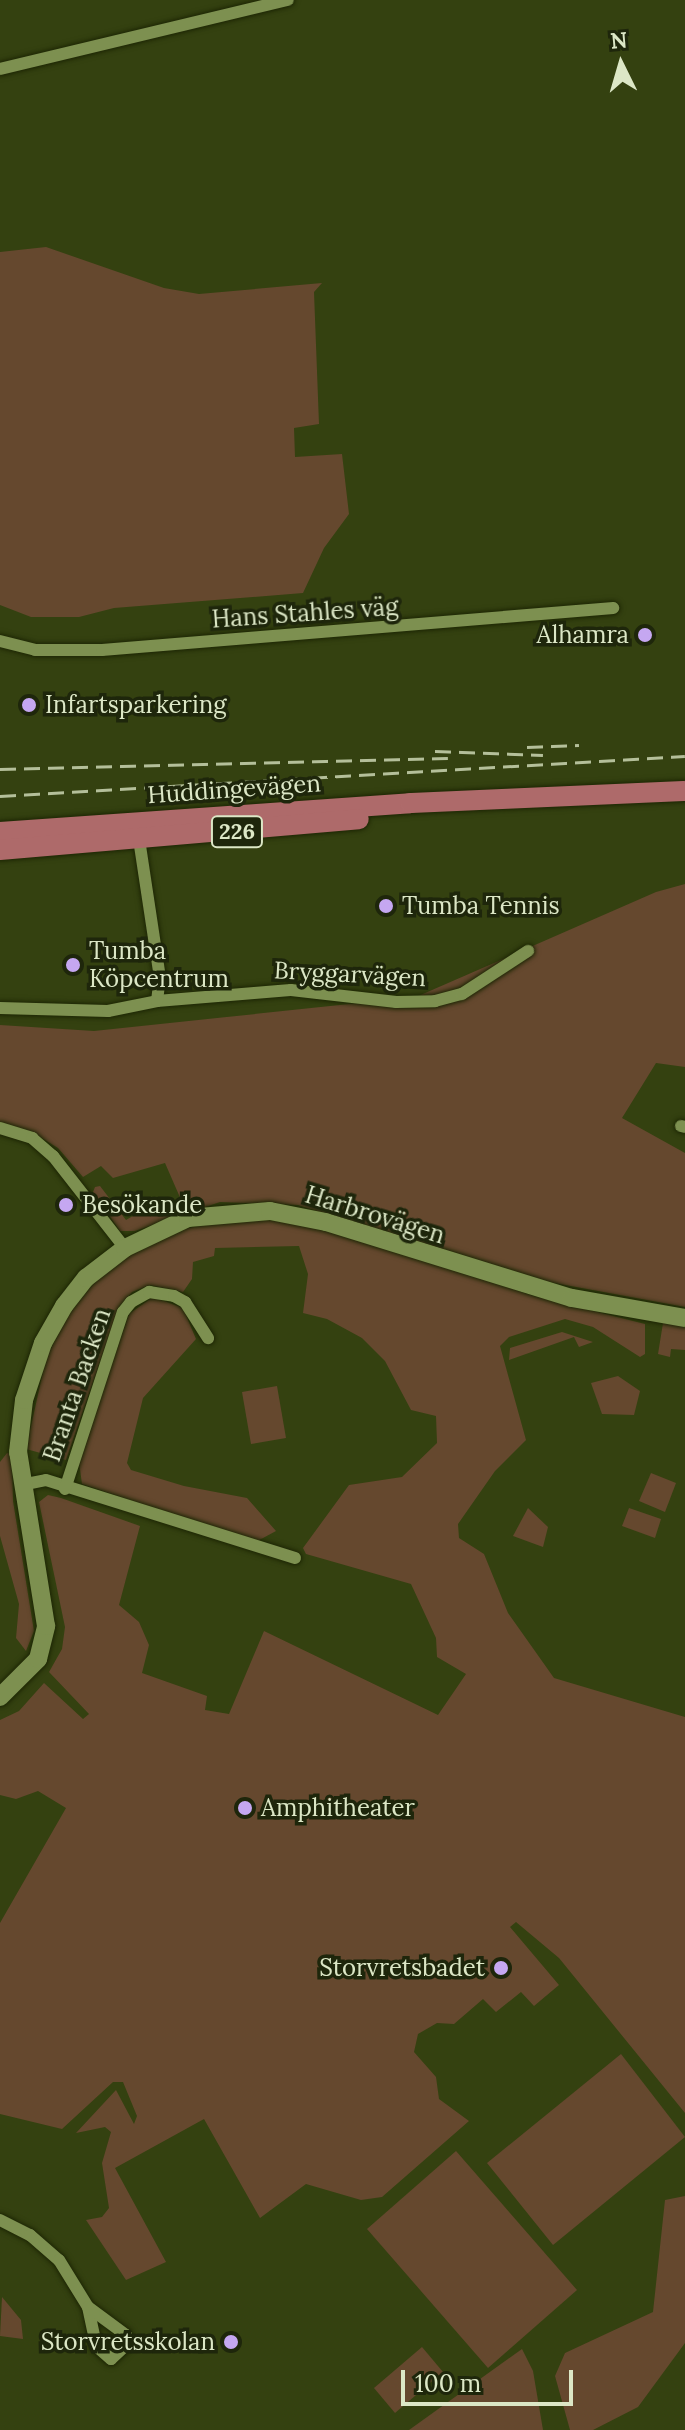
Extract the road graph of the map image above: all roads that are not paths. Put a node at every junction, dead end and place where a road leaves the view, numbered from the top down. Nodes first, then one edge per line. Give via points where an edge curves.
1 (288, 0) edge
2 (0, 69) edge
3 (613, 608) dead end
4 (0, 641) edge
5 (685, 791) edge
6 (138, 830) junction
7 (0, 832) edge
8 (0, 850) edge
9 (528, 951) dead end
10 (157, 1001) junction
11 (0, 1008) edge
12 (0, 1128) edge
13 (125, 1248) junction
14 (685, 1318) edge
15 (208, 1338) dead end
16 (21, 1485) junction
17 (65, 1489) junction
18 (295, 1558) dead end
19 (0, 1697) edge
20 (0, 2220) edge
21 (88, 2307) dead end

1 - 2 street
3 - 4 street, Hans Stahles väg via 102,650 35,650
5 - 6 main road, Huddingevägen / 226 via 473,803 275,829
6 - 7 main road, Huddingevägen / 226
6 - 8 main road, Huddingevägen / 226
6 - 10 street via 160,978
9 - 10 street, Bryggarvägen via 462,994 435,1001 291,990
10 - 11 street, Bryggarvägen via 108,1011
12 - 13 street via 32,1138 53,1156
13 - 14 street, Harbrovägen via 188,1218 270,1211 326,1222 572,1298
13 - 16 street, Harbrovägen via 86,1278 43,1343 24,1400 18,1452
15 - 17 street, Branta Backen via 185,1302 174,1296 149,1292 131,1302 123,1312
16 - 17 street, Branta Backen via 46,1480
16 - 19 street, Harbrovägen via 44,1609 34,1664
17 - 18 street, Branta Backen
20 - 21 street via 30,2235 59,2260

